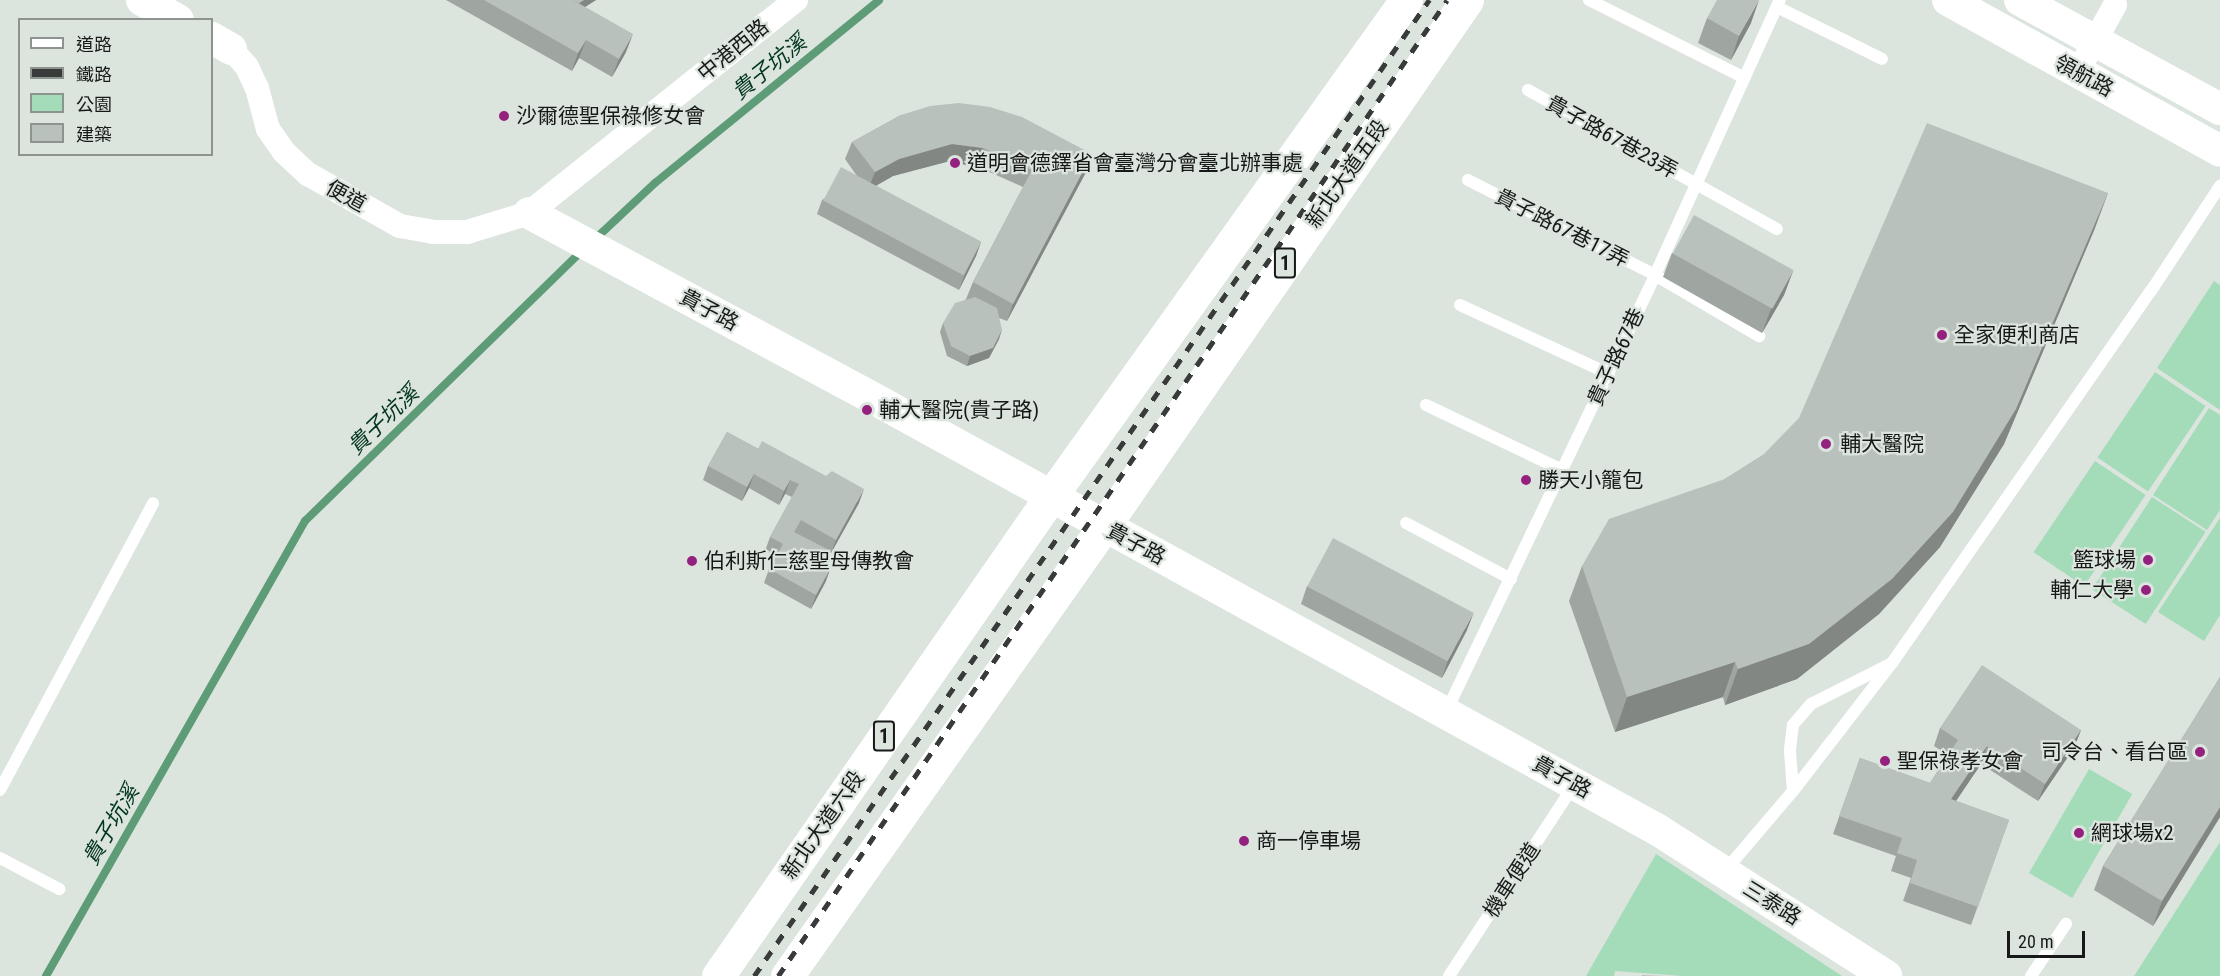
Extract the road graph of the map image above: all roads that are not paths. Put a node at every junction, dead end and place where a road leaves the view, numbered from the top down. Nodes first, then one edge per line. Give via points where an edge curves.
1 (142, 0) edge
2 (796, 0) edge
3 (1406, 0) edge
4 (1467, 0) edge
5 (1589, 0) edge
6 (1947, 0) edge
7 (2020, 0) edge
8 (1778, 3) edge
9 (2115, 5) dead end
10 (174, 18) edge
11 (2096, 40) junction
12 (221, 44) edge
13 (1882, 59) dead end
14 (2077, 73) junction
15 (1745, 78) junction
16 (1528, 90) dead end
17 (2220, 109) edge
18 (2220, 151) edge
19 (1468, 180) dead end
20 (1696, 184) junction
21 (2220, 186) edge
22 (529, 213) junction
23 (1777, 229) dead end
24 (1655, 275) junction
25 (1460, 304) dead end
26 (1759, 336) edge
27 (1609, 374) junction
28 (1426, 405) dead end
29 (1562, 470) junction
30 (1051, 496) junction
31 (153, 503) dead end
32 (1406, 523) dead end
33 (1104, 526) junction
34 (1511, 579) junction
35 (1892, 663) junction
36 (1446, 712) junction
37 (1575, 784) junction
38 (0, 790) edge
39 (1793, 790) junction
40 (1658, 830) joint
41 (0, 858) edge
42 (1723, 873) junction
43 (59, 889) dead end
44 (2066, 924) dead end
45 (718, 976) edge
46 (788, 976) edge
47 (1449, 976) edge
48 (1886, 976) edge
49 (2031, 976) edge

1 - 10 street
2 - 22 street, 中港西路
3 - 30 main road, 1
4 - 33 main road, 新北大道五段 / 1
5 - 15 lane
6 - 14 street, 領航路
7 - 11 street, 領航路
8 - 13 lane
8 - 15 lane, 貴子路67巷
9 - 11 street
11 - 14 street
11 - 17 street, 領航路
12 - 22 street, 便道 via 247,67 268,129 284,152 308,174 400,226 433,232 467,232
14 - 18 street, 領航路
15 - 20 lane, 貴子路67巷
16 - 20 lane, 貴子路67巷23弄
19 - 24 lane, 貴子路67巷17弄
20 - 23 lane, 貴子路67巷23弄
20 - 24 lane, 貴子路67巷
21 - 35 lane
22 - 30 street, 貴子路
24 - 26 lane, 貴子路67巷17弄
24 - 27 lane, 貴子路67巷
25 - 27 lane
27 - 29 lane, 貴子路67巷
28 - 29 lane
29 - 34 lane, 貴子路67巷
30 - 33 street, 貴子路
30 - 45 main road, 新北大道六段 / 1
31 - 38 lane
32 - 34 lane
33 - 36 street, 貴子路
33 - 46 main road, 1
34 - 36 lane, 貴子路67巷
35 - 39 lane
35 - 39 lane via 1811,704 1793,725
36 - 37 street, 貴子路
37 - 40 street, 貴子路
37 - 47 lane, 機車便道
39 - 42 lane
40 - 42 street, 三泰路
41 - 43 lane
42 - 48 street, 三泰路
44 - 49 lane

